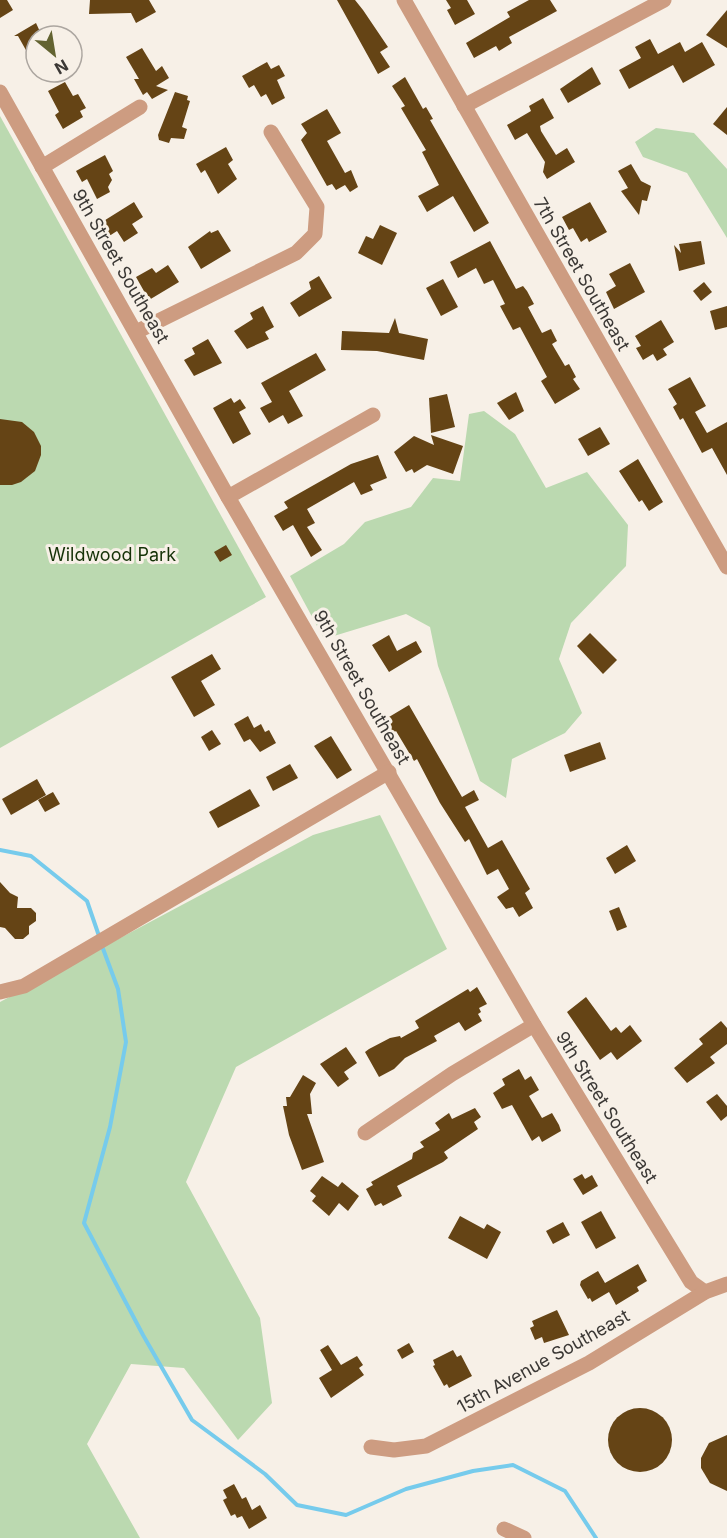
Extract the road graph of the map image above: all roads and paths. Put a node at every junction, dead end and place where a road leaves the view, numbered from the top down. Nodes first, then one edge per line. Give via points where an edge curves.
1 (404, 0) edge
2 (664, 0) edge
3 (0, 92) edge
4 (464, 106) junction
5 (140, 107) dead end
6 (271, 132) dead end
7 (42, 167) junction
8 (136, 332) junction
9 (373, 415) dead end
10 (228, 497) junction
11 (727, 567) edge
12 (389, 772) junction
13 (0, 992) edge
14 (534, 1025) junction
15 (365, 1133) dead end
16 (727, 1284) edge
17 (705, 1292) junction
18 (371, 1447) dead end
19 (504, 1529) dead end
20 (524, 1538) edge

1 - 4 street, 7th Street Southeast
2 - 4 street
3 - 7 street, 9th Street Southeast
4 - 11 street, 7th Street Southeast
5 - 7 street
6 - 8 street via 317,207 315,234 296,253
7 - 8 street, 9th Street Southeast
8 - 10 street, 9th Street Southeast
9 - 10 street
10 - 12 street, 9th Street Southeast
12 - 13 street via 24,986
12 - 14 street, 9th Street Southeast
14 - 15 street
14 - 17 street, 9th Street Southeast via 691,1282
16 - 17 street, 15th Avenue Southeast
17 - 18 street, 15th Avenue Southeast via 590,1362 426,1446 394,1450
19 - 20 street

